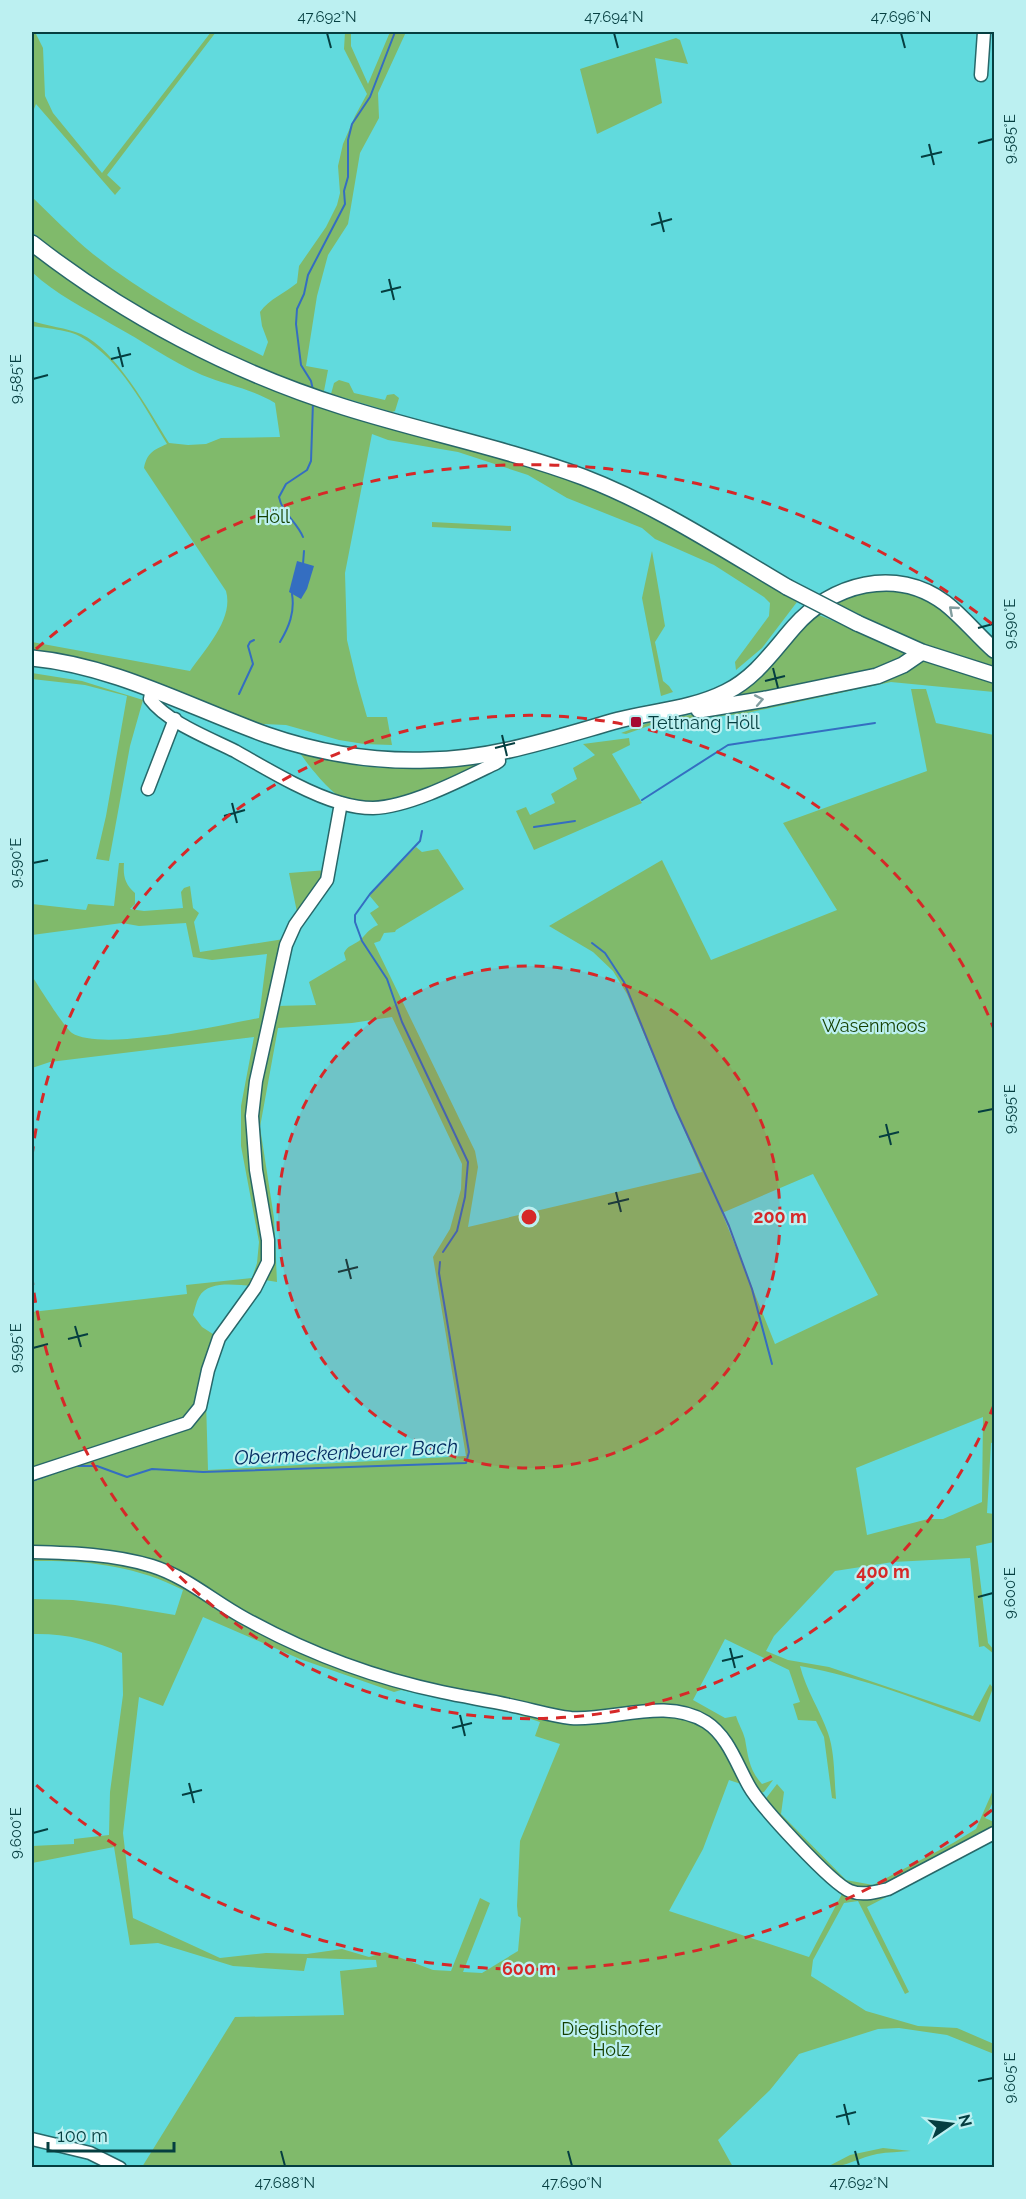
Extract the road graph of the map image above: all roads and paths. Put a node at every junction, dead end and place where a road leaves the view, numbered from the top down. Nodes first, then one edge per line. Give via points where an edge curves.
1 (984, 32) edge
2 (981, 75) dead end
3 (32, 243) edge
4 (994, 650) edge
5 (922, 651) junction
6 (32, 658) edge
7 (994, 675) edge
8 (152, 689) junction
9 (681, 708) junction
10 (175, 719) junction
11 (498, 753) junction
12 (148, 789) dead end
13 (341, 803) junction
14 (32, 1474) edge
15 (32, 1552) edge
16 (994, 1833) edge
17 (32, 2139) edge
18 (120, 2168) edge

1 - 2 street
3 - 5 main road, bridge via 117,302 249,372 344,407 508,452 594,481 654,509 787,587
4 -> 9 main road via 957,613 930,593 907,585 865,584 841,591 814,607 742,682
5 - 7 main road
9 -> 5 main road via 693,711 731,705 877,676 903,665
6 - 8 main road via 93,669
8 - 10 street via 150,699 154,705
8 - 11 main road via 268,735 336,754 394,760
9 - 11 main road
10 - 12 street
10 - 13 street
11 - 13 street via 496,763 412,799 371,808
13 - 14 street via 330,872 290,934 256,1081 252,1116 268,1262 255,1288 219,1338 200,1407 192,1418 180,1426
15 - 16 street via 100,1555 154,1567 193,1585 247,1620 326,1656 442,1692 569,1717 643,1711 699,1718 716,1729 771,1816 841,1886 853,1892 888,1889
17 - 18 street via 90,2153

